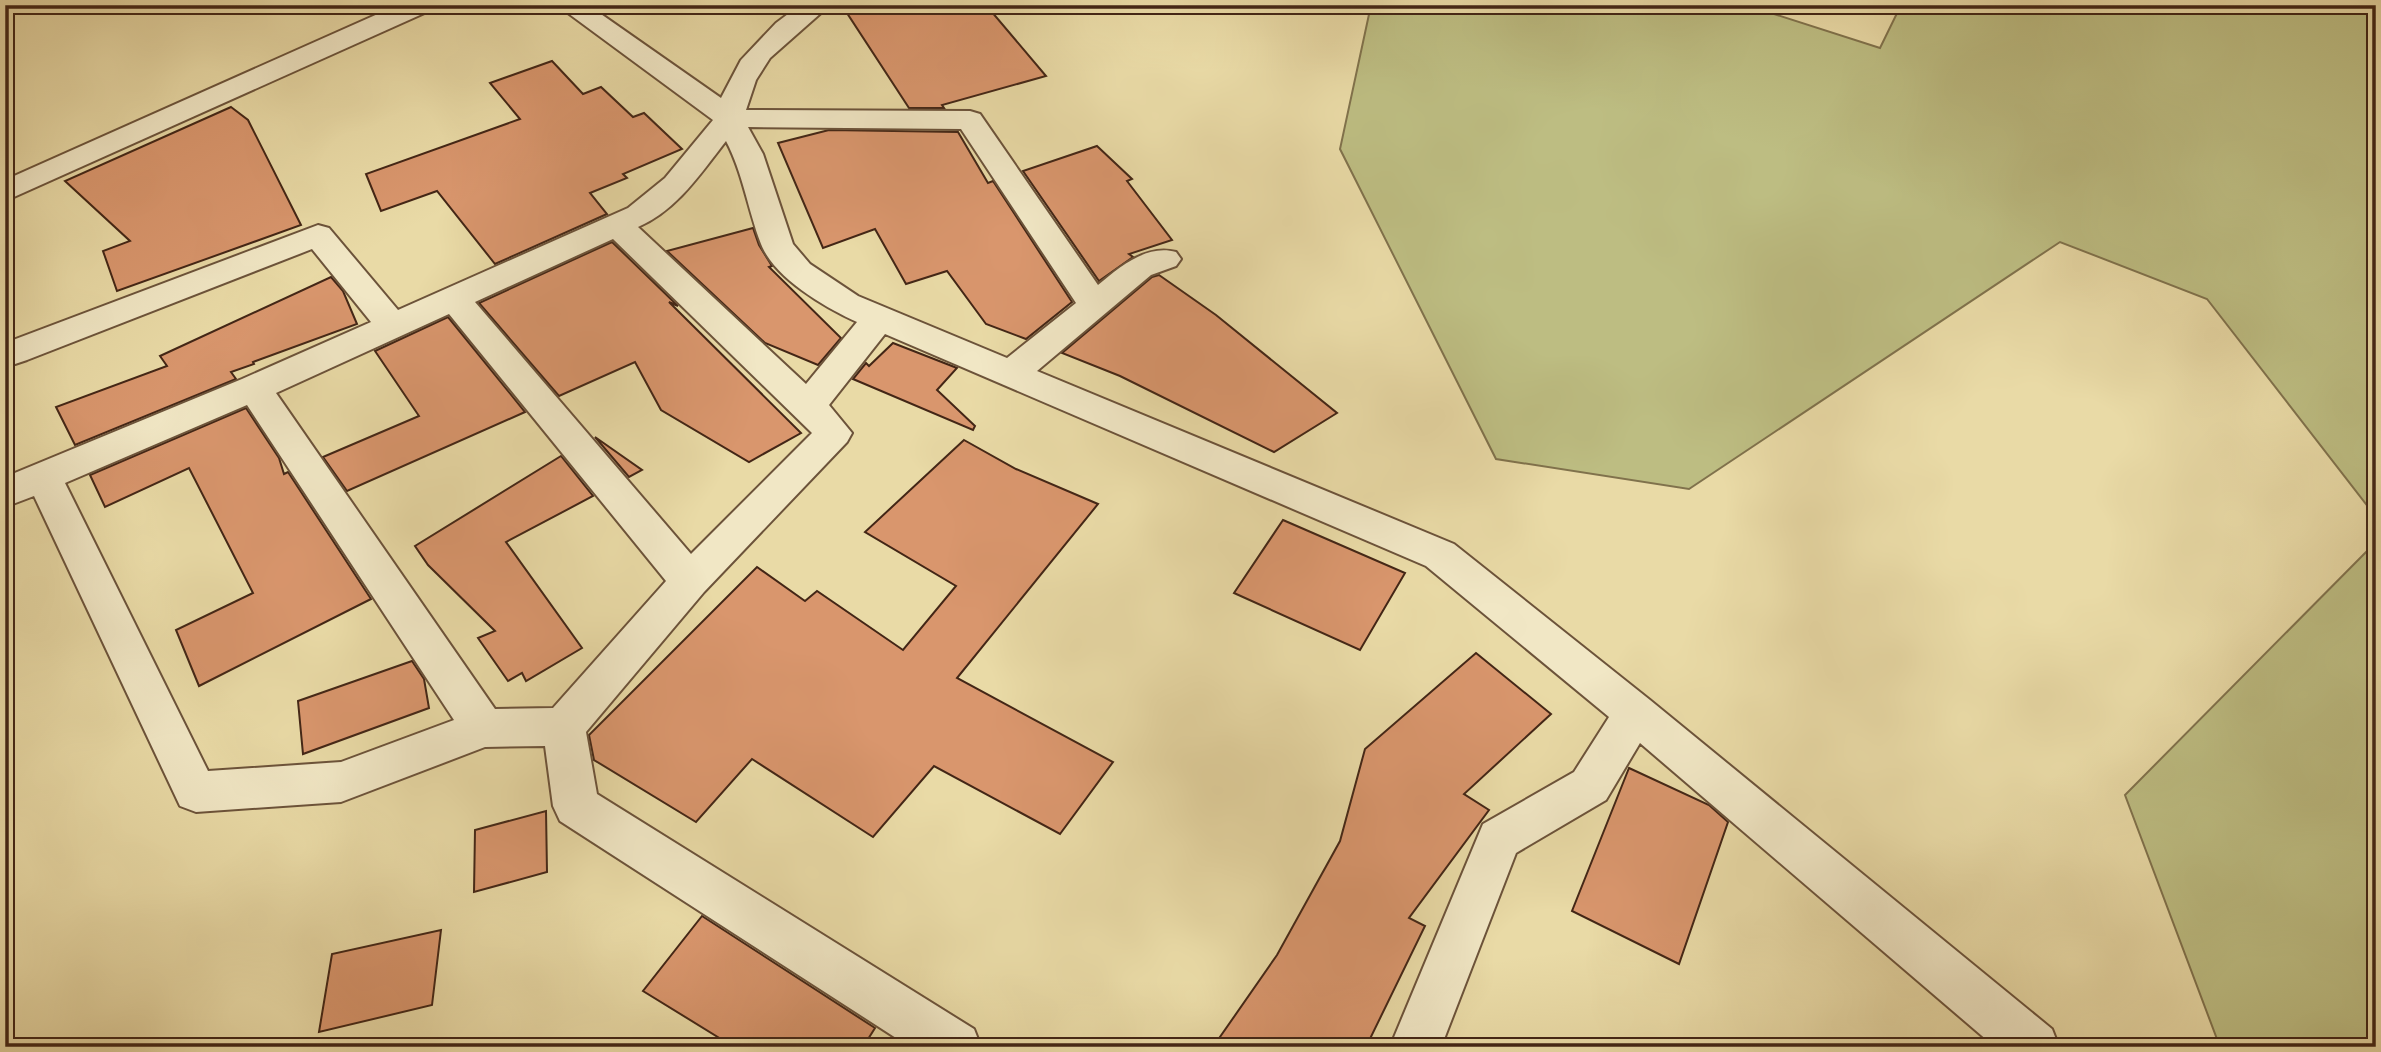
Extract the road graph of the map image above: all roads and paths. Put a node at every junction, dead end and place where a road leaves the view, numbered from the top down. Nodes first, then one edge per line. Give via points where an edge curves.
1 (419, 5) edge
2 (570, 5) edge
3 (817, 5) edge
4 (729, 118) junction
5 (755, 175) junction
6 (676, 185) junction
7 (5, 192) edge
8 (618, 226) junction
9 (1165, 259) dead end
10 (454, 298) junction
11 (1095, 305) junction
12 (879, 318) junction
13 (393, 326) junction
14 (15, 352) dead end
15 (1011, 374) junction
16 (254, 388) junction
17 (808, 406) junction
18 (44, 478) junction
19 (5, 493) edge
20 (690, 581) junction
21 (1635, 713) junction
22 (564, 727) junction
23 (484, 728) junction
24 (956, 1047) edge
25 (1415, 1047) edge
26 (2034, 1047) edge

1 - 7 street
2 - 4 street
3 - 4 street via 753,58 735,93
4 - 5 street
4 - 6 street
4 - 11 street via 970,120
5 - 6 street via 716,169
5 - 12 street via 778,247 799,271 846,304
6 - 8 street
8 - 10 street
8 - 17 street
9 - 11 street via 1140,268
10 - 13 street
10 - 20 street
11 - 15 street
12 - 15 street
12 - 17 street
13 - 14 street via 318,235
13 - 16 street
15 - 21 street via 1440,555
16 - 18 street
16 - 23 street
17 - 20 street via 834,433
18 - 19 street
18 - 23 street via 196,792 341,782
20 - 22 street
21 - 25 street via 1590,786 1499,839
21 - 26 street
22 - 23 street
22 - 24 street via 576,806

